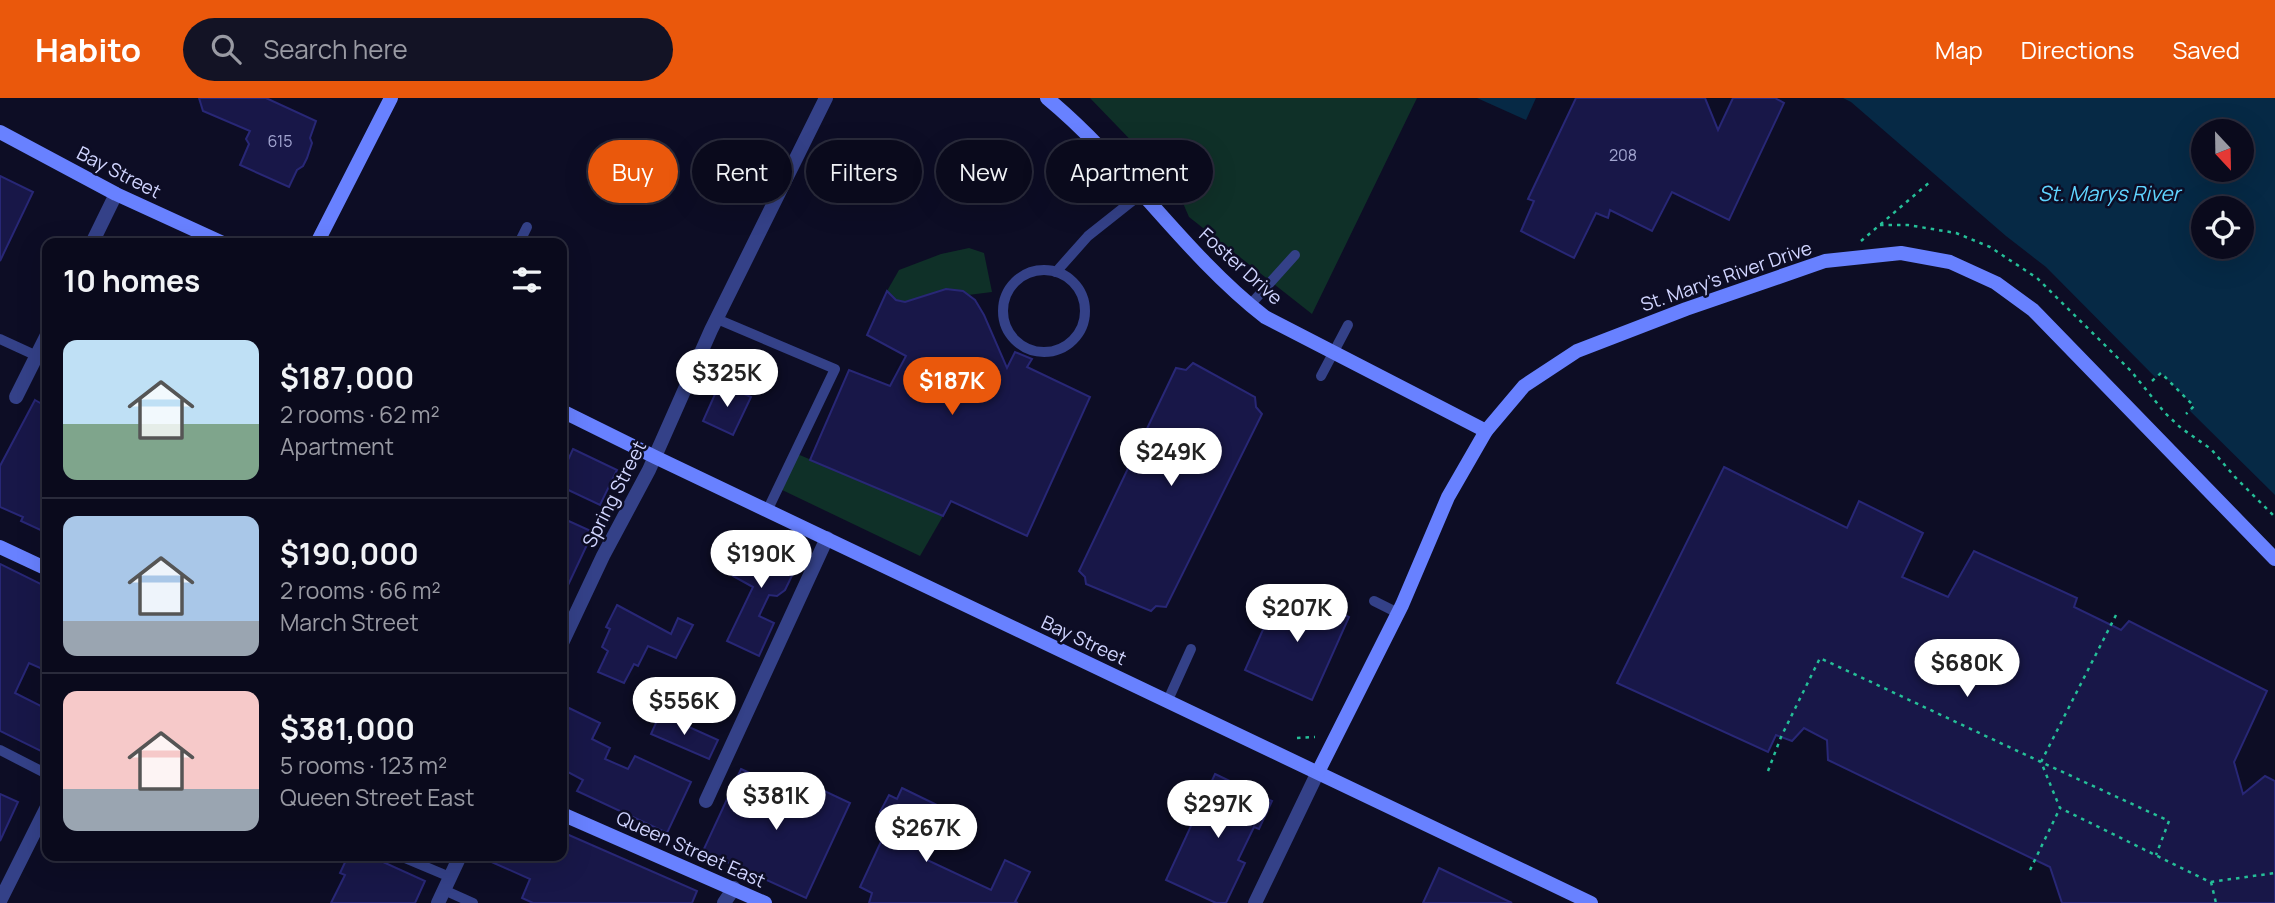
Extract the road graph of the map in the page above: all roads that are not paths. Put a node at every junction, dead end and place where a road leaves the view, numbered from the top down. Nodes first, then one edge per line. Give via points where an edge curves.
1 (391, 98) edge
2 (827, 98) edge
3 (1047, 98) edge
4 (0, 132) edge
5 (1092, 140) edge
6 (116, 194) junction
7 (1130, 203) edge
8 (1149, 203) edge
9 (527, 227) dead end
10 (94, 238) edge
11 (212, 238) edge
12 (320, 238) edge
13 (522, 238) edge
14 (1295, 255) dead end
15 (1056, 272) junction
16 (1250, 305) junction
17 (717, 319) junction
18 (1348, 325) dead end
19 (0, 339) edge
20 (42, 346) edge
21 (1334, 354) junction
22 (37, 356) junction
23 (1321, 376) dead end
24 (16, 397) dead end
25 (567, 413) edge
26 (1486, 431) junction
27 (655, 457) junction
28 (768, 509) junction
29 (827, 538) junction
30 (0, 547) edge
31 (2275, 559) edge
32 (42, 567) edge
33 (1374, 601) dead end
34 (1398, 613) junction
35 (567, 632) edge
36 (1191, 649) dead end
37 (1168, 700) junction
38 (0, 750) edge
39 (42, 771) edge
40 (1318, 772) junction
41 (706, 801) dead end
42 (567, 816) edge
43 (42, 817) edge
44 (406, 861) edge
45 (458, 861) edge
46 (734, 888) junction
47 (444, 890) edge
48 (1572, 899) edge
49 (0, 901) edge
50 (472, 903) edge
51 (724, 903) edge
52 (765, 903) edge
53 (1255, 903) edge
54 (1591, 903) edge

1 - 12 street
2 - 17 street, Spring Street
3 - 5 street, Foster Drive
4 - 6 street, Bay Street
6 - 10 street
6 - 11 street, Bay Street
7 - 15 lane via 1088,236
8 - 16 street, Foster Drive
9 - 13 lane
14 - 16 lane
15 - 15 lane via 1021,277 1005,299 1003,313 1013,338 1037,352 1064,348 1075,339 1086,314 1078,287
16 - 21 street, Foster Drive
17 - 27 street, Spring Street
17 - 28 lane via 835,369
18 - 21 lane
19 - 22 lane
20 - 22 street
21 - 23 lane
21 - 26 street, Foster Drive
22 - 24 street
25 - 27 street, Bay Street
26 - 31 street, St. Mary's River Drive via 1524,386 1577,351 1825,261 1901,253 1950,262 1996,283 2033,310
26 - 34 street, St. Mary's River Drive via 1448,497
27 - 28 street, Bay Street
27 - 35 street, Spring Street
28 - 29 street, Bay Street
29 - 37 street, Bay Street
29 - 41 street
30 - 32 street
33 - 34 lane
34 - 40 street, St. Mary's River Drive
36 - 37 lane
37 - 40 street, Bay Street
38 - 39 lane
40 - 48 street, Bay Street
40 - 53 street
42 - 46 street, Queen Street East
43 - 49 street
44 - 47 lane
45 - 47 street
46 - 51 street
46 - 52 street, Queen Street East
47 - 50 lane
48 - 54 street, Bay Street

